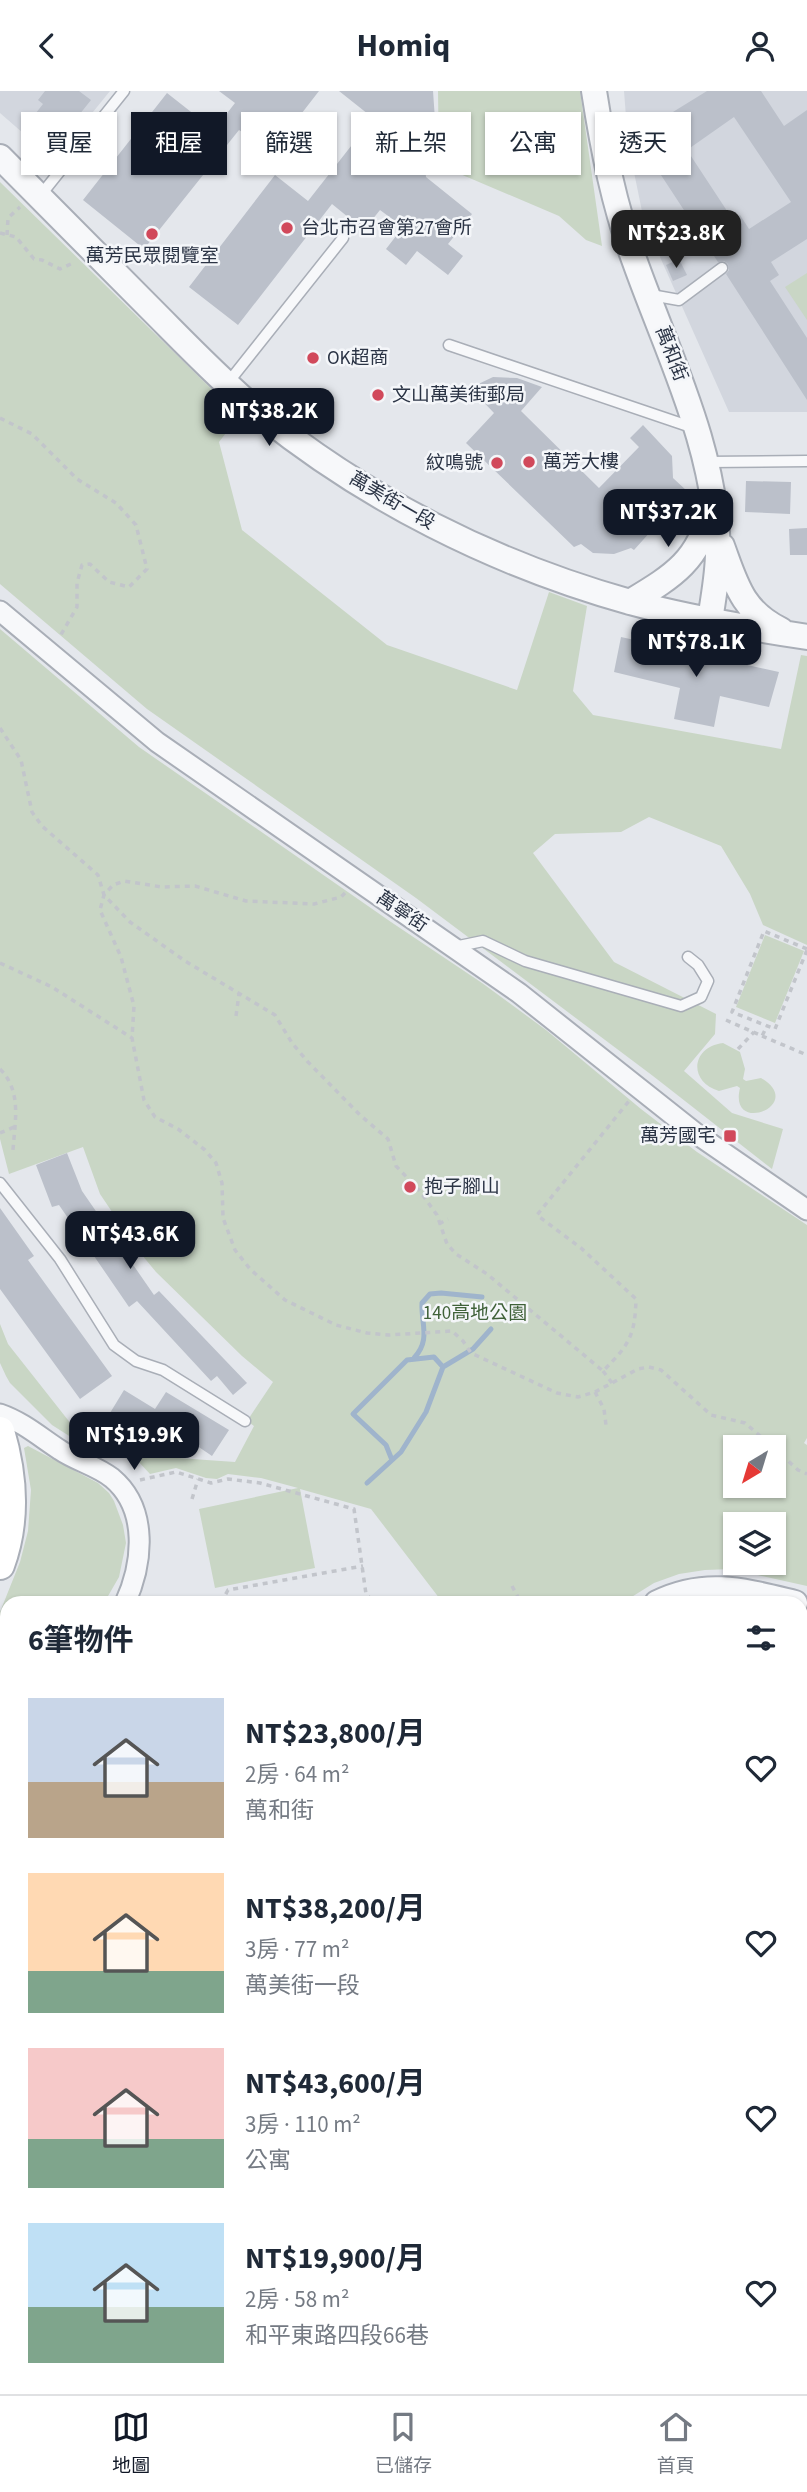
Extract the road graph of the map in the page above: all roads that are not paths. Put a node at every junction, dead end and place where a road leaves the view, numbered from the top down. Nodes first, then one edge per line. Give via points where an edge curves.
1 (124, 91) edge
2 (594, 91) edge
3 (0, 157) edge
4 (30, 201) junction
5 (343, 238) dead end
6 (722, 268) dead end
7 (647, 295) junction
8 (449, 345) dead end
9 (227, 384) junction
10 (698, 430) junction
11 (807, 461) edge
12 (706, 462) junction
13 (713, 498) junction
14 (716, 529) junction
15 (630, 602) junction
16 (0, 611) edge
17 (710, 621) junction
18 (799, 636) edge
19 (453, 947) junction
20 (688, 957) dead end
21 (0, 1183) edge
22 (805, 1204) edge
23 (0, 1414) edge
24 (245, 1421) dead end
25 (0, 1431) edge
26 (0, 1565) edge
27 (127, 1596) edge
28 (676, 1596) edge
29 (761, 1596) edge

1 - 4 lane
2 - 7 street, 萬和街 via 615,203
3 - 4 street, 萬美街一段
4 - 9 street, 萬美街一段
5 - 9 lane
6 - 7 lane via 679,300
7 - 10 street, 萬和街
8 - 10 lane
9 - 15 street, 萬美街一段 via 302,444 420,519 503,557
10 - 12 street, 萬和街
11 - 12 lane
12 - 13 street, 萬和街
13 - 14 street, 萬和街
13 - 15 street via 706,529 686,563
14 - 17 street, 萬和街 via 718,555
14 - 18 street via 746,604 769,624
15 - 17 street, 萬美街一段
16 - 19 street, 萬寧街 via 140,729
17 - 18 street, 萬美街一段
19 - 20 lane via 483,940 525,961 681,1006 701,997 708,981
19 - 22 street, 萬寧街 via 748,1171
21 - 24 lane via 60,1259 114,1345
23 - 27 street via 110,1477 127,1496 139,1539 138,1565
25 - 26 main road via 10,1467 12,1503
28 - 29 street via 718,1587

